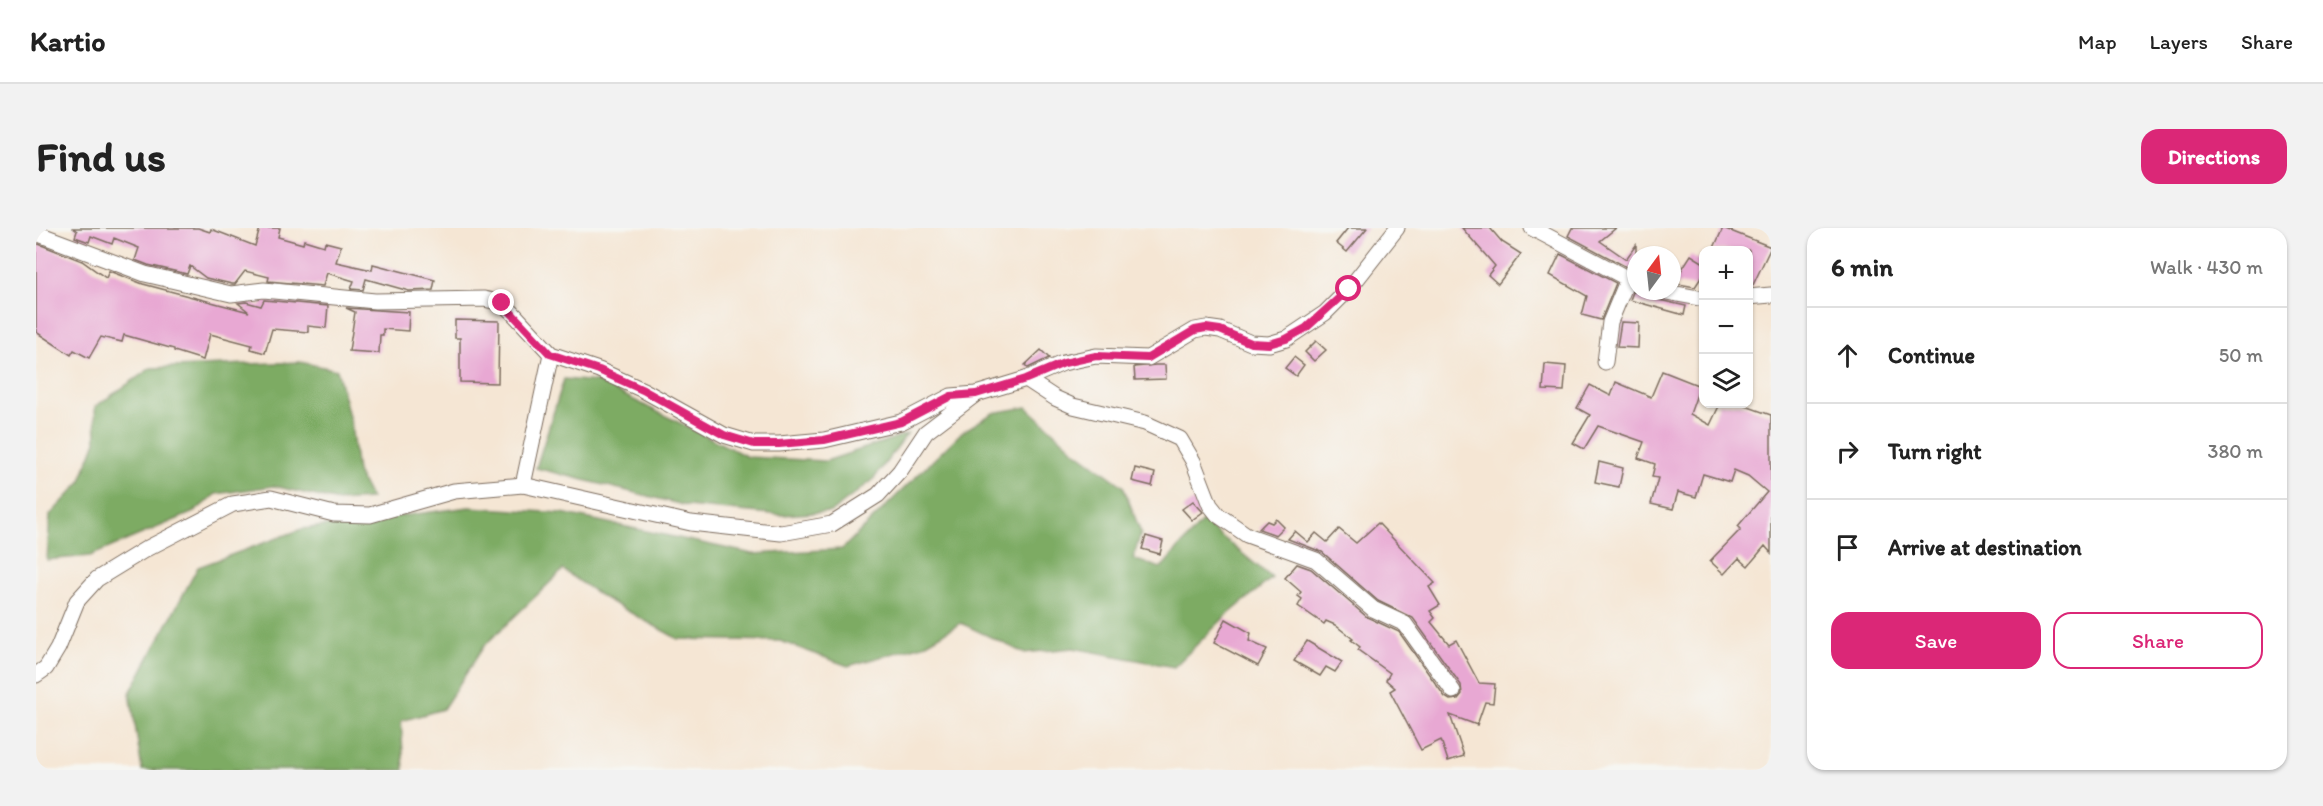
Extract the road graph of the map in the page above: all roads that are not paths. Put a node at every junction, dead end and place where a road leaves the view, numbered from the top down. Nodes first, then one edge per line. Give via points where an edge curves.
1 (1397, 228) edge
2 (1532, 228) edge
3 (36, 233) edge
4 (1627, 280) edge
5 (1627, 290) edge
6 (1681, 295) edge
7 (1771, 295) edge
8 (1753, 297) edge
9 (1699, 298) edge
10 (550, 354) junction
11 (1605, 362) dead end
12 (1026, 379) junction
13 (976, 394) junction
14 (523, 485) junction
15 (36, 675) edge
16 (1453, 691) dead end

1 - 12 street via 1349,289 1325,313 1286,339 1269,344 1251,343 1206,328 1185,335 1148,358 1096,356 1064,363
2 - 4 street
3 - 10 street via 145,274 231,294 264,290 375,301 502,303
5 - 11 street via 1610,322
6 - 9 street
7 - 8 street
10 - 13 street via 599,370 643,390 700,424 754,444 824,440 901,422 951,396
10 - 14 street
12 - 13 street
12 - 16 street via 1073,406 1145,423 1180,439 1218,515 1247,535 1316,560 1373,609 1405,624
13 - 14 street via 926,432 878,495 832,524 780,533 734,529
14 - 15 street via 454,490 370,514 334,514 271,498 233,504 97,579 77,601 58,648 46,668

